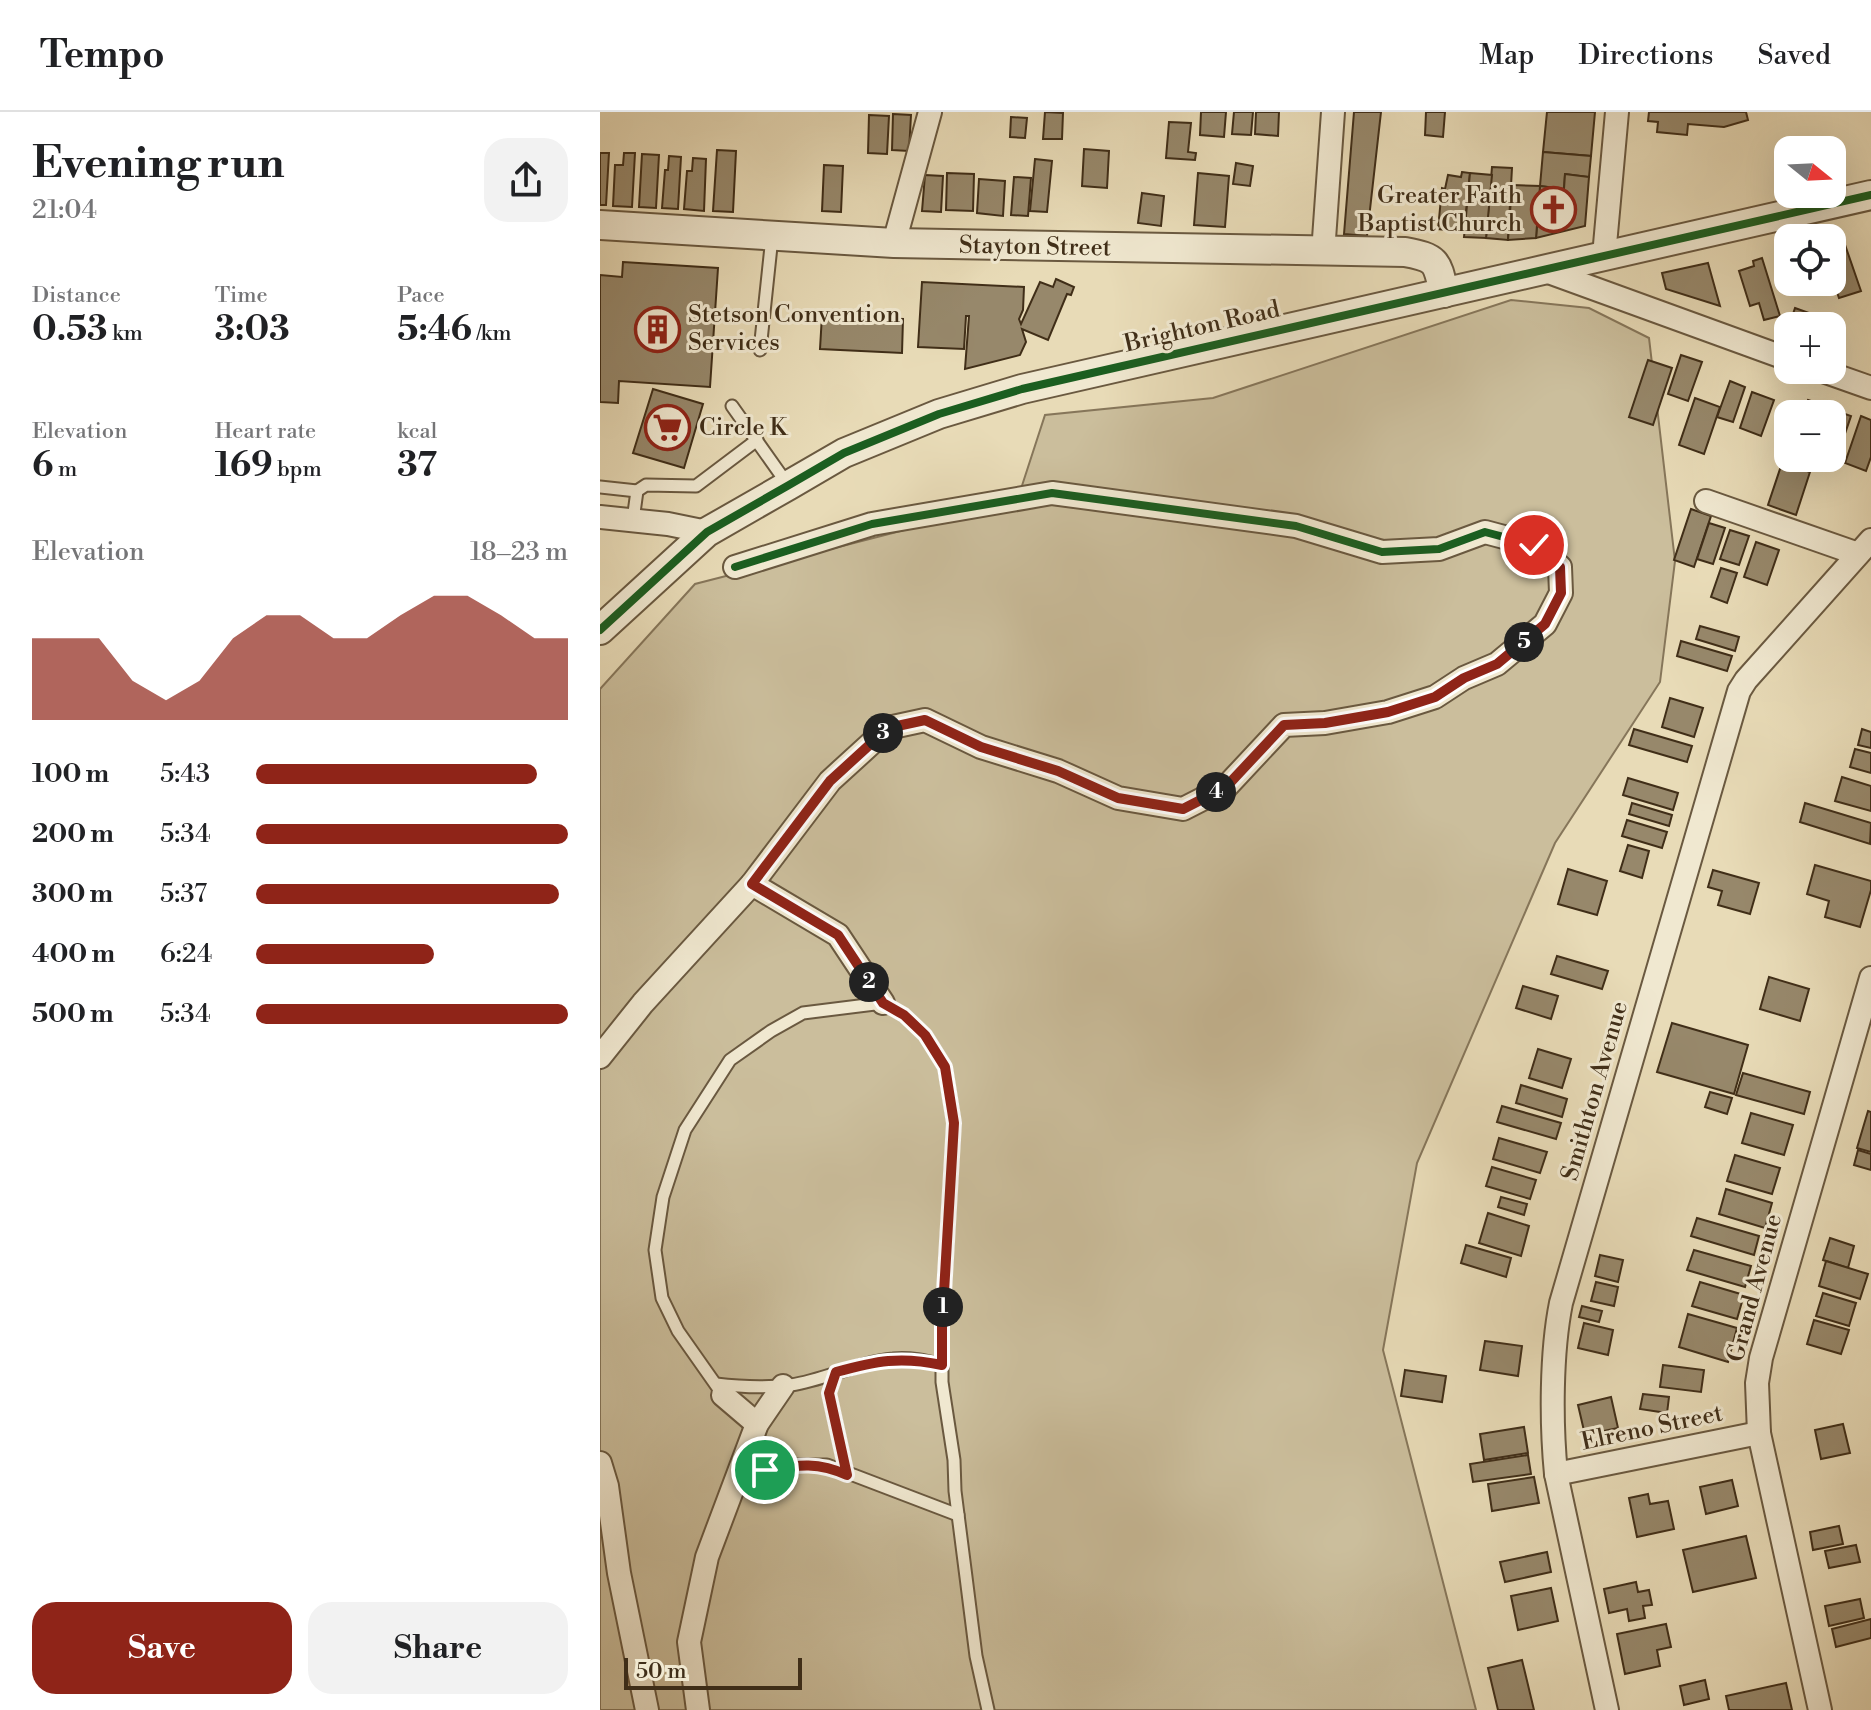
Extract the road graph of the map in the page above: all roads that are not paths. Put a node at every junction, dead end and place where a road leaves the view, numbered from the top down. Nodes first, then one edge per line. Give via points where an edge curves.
1 (930, 112) edge
2 (1333, 112) edge
3 (1617, 112) edge
4 (1871, 195) edge
5 (600, 225) edge
6 (772, 237) junction
7 (894, 243) junction
8 (1323, 253) junction
9 (1604, 256) junction
10 (1543, 270) junction
11 (1444, 293) junction
12 (760, 350) dead end
13 (1774, 354) edge
14 (1846, 379) edge
15 (1870, 387) edge
16 (732, 406) dead end
17 (757, 440) junction
18 (789, 485) junction
19 (600, 487) edge
20 (637, 491) junction
21 (1706, 501) dead end
22 (600, 517) edge
23 (633, 520) junction
24 (707, 532) junction
25 (1864, 547) edge
26 (735, 567) dead end
27 (600, 630) edge
28 (752, 884) junction
29 (1871, 978) edge
30 (883, 1003) junction
31 (600, 1057) edge
32 (942, 1365) junction
33 (836, 1372) junction
34 (783, 1386) junction
35 (720, 1390) junction
36 (757, 1424) junction
37 (1759, 1433) junction
38 (600, 1463) edge
39 (1556, 1474) junction
40 (847, 1475) junction
41 (744, 1481) junction
42 (958, 1515) junction
43 (647, 1710) edge
44 (698, 1710) edge
45 (988, 1710) edge
46 (1607, 1710) edge
47 (1820, 1710) edge

1 - 7 street
2 - 8 street
3 - 9 street
4 - 9 street, Brighton Road
5 - 6 street, Stayton Street
6 - 7 street, Stayton Street
6 - 12 lane
7 - 8 street, Stayton Street
8 - 11 street, Stayton Street via 1428,256 1437,264
9 - 10 street, Brighton Road
10 - 11 street, Brighton Road
10 - 13 street
11 - 18 street, Brighton Road via 1022,389 939,414 844,453
14 - 15 street
16 - 17 lane
17 - 18 lane
17 - 20 lane via 696,486 646,485
18 - 24 street, Brighton Road
19 - 20 lane
20 - 23 lane
21 - 25 street
22 - 23 street
23 - 24 street
24 - 27 street, Brighton Road
25 - 39 street, Smithton Avenue via 1746,680 1734,704 1561,1303 1556,1332
26 - 28 street via 872,524 1052,493 1296,526 1382,552 1439,549 1485,532 1534,545 1560,567 1561,593 1545,624 1497,664 1435,697 1388,712 1284,725 1226,787 1183,809 1118,798 1058,771 981,747 925,720 888,728 830,781
28 - 30 street via 838,935
28 - 31 street
29 - 37 street, Grand Avenue via 1761,1358
30 - 32 lane via 925,1035 945,1067 954,1123
30 - 35 lane via 803,1013 771,1031 730,1060 685,1130 663,1197 655,1250 662,1298 678,1331
32 - 33 lane via 894,1358
32 - 42 lane
33 - 34 lane
33 - 40 lane via 829,1393
34 - 35 lane
34 - 36 street
35 - 36 street
36 - 41 street
37 - 39 street, Elreno Street
37 - 47 street, Grand Avenue
38 - 43 street
39 - 46 street, Smithton Avenue
40 - 41 lane via 827,1465 798,1465 765,1470
40 - 42 lane
41 - 44 street via 707,1557 689,1642
42 - 45 lane

